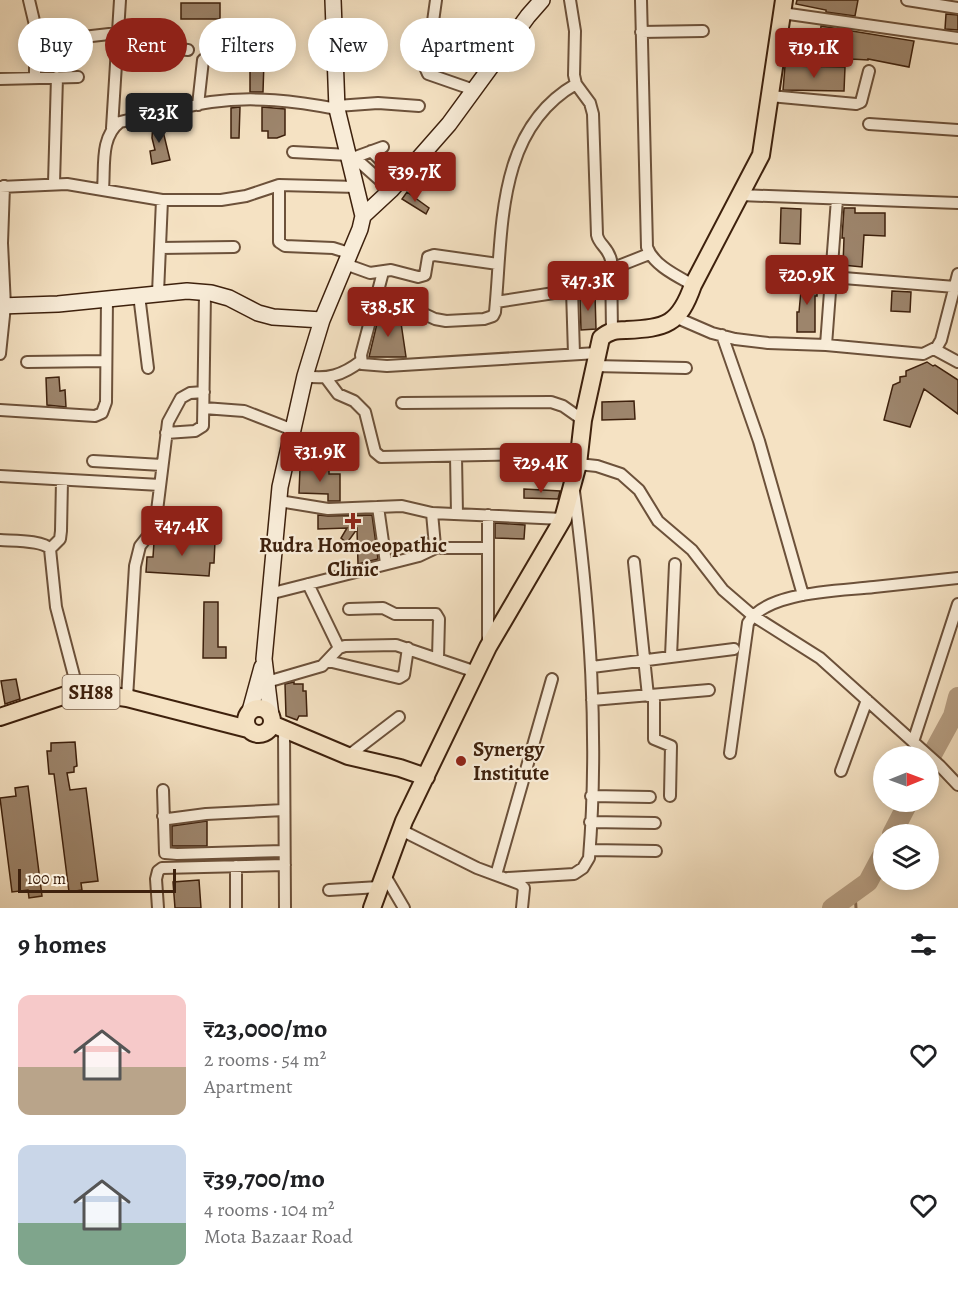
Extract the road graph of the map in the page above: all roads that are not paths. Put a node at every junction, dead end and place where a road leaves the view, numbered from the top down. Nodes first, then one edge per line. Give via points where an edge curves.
1 (29, 0) edge
2 (120, 0) edge
3 (333, 0) edge
4 (436, 0) edge
5 (542, 0) edge
6 (570, 0) edge
7 (641, 0) edge
8 (907, 0) edge
9 (783, 6) edge
10 (958, 8) edge
11 (33, 18) edge
12 (119, 18) edge
13 (703, 31) dead end
14 (641, 32) junction
15 (958, 38) edge
16 (869, 71) dead end
17 (35, 72) edge
18 (116, 72) edge
19 (202, 72) edge
20 (35, 77) junction
21 (57, 77) junction
22 (78, 77) dead end
23 (0, 79) edge
24 (576, 84) junction
25 (474, 90) junction
26 (770, 96) junction
27 (198, 105) junction
28 (419, 106) dead end
29 (337, 107) junction
30 (869, 124) dead end
31 (112, 128) junction
32 (958, 130) edge
33 (383, 147) dead end
34 (371, 151) junction
35 (293, 152) dead end
36 (351, 157) junction
37 (54, 183) junction
38 (279, 185) junction
39 (395, 185) junction
40 (2, 187) edge
41 (357, 187) junction
42 (103, 189) junction
43 (740, 195) junction
44 (837, 199) junction
45 (162, 200) junction
46 (958, 203) edge
47 (363, 216) junction
48 (1, 244) edge
49 (160, 248) junction
50 (234, 248) dead end
51 (649, 254) junction
52 (347, 258) junction
53 (498, 264) junction
54 (611, 269) junction
55 (383, 272) junction
56 (958, 274) edge
57 (831, 277) junction
58 (612, 284) junction
59 (693, 285) junction
60 (955, 286) junction
61 (572, 290) junction
62 (158, 293) junction
63 (205, 293) junction
64 (139, 295) junction
65 (107, 299) junction
66 (496, 302) junction
67 (374, 303) junction
68 (3, 306) edge
69 (675, 317) junction
70 (322, 320) junction
71 (612, 331) junction
72 (722, 335) junction
73 (826, 345) junction
74 (934, 349) junction
75 (0, 354) edge
76 (574, 354) junction
77 (596, 360) junction
78 (361, 361) junction
79 (27, 362) dead end
80 (106, 362) junction
81 (958, 362) edge
82 (148, 368) dead end
83 (686, 368) dead end
84 (305, 376) junction
85 (326, 378) junction
86 (204, 392) junction
87 (402, 403) dead end
88 (204, 408) junction
89 (0, 410) edge
90 (583, 420) junction
91 (293, 430) junction
92 (166, 433) junction
93 (456, 456) junction
94 (578, 458) junction
95 (93, 461) dead end
96 (162, 465) junction
97 (0, 476) edge
98 (62, 480) junction
99 (573, 482) junction
100 (160, 485) junction
101 (279, 501) junction
102 (378, 507) junction
103 (432, 513) junction
104 (457, 514) junction
105 (488, 515) junction
106 (563, 519) junction
107 (0, 540) edge
108 (438, 547) junction
109 (488, 548) junction
110 (50, 549) junction
111 (634, 562) dead end
112 (386, 563) junction
113 (675, 564) dead end
114 (958, 578) edge
115 (308, 584) junction
116 (269, 594) junction
117 (803, 595) junction
118 (958, 604) edge
119 (349, 609) dead end
120 (752, 615) junction
121 (488, 647) junction
122 (339, 648) junction
123 (408, 648) junction
124 (734, 649) dead end
125 (671, 656) junction
126 (438, 658) junction
127 (264, 659) junction
128 (644, 660) junction
129 (328, 661) junction
130 (592, 666) junction
131 (476, 672) junction
132 (552, 679) dead end
133 (267, 682) junction
134 (709, 690) dead end
135 (78, 691) junction
136 (651, 696) junction
137 (127, 698) junction
138 (592, 699) junction
139 (867, 700) junction
140 (0, 717) edge
141 (399, 717) dead end
142 (249, 718) junction
143 (276, 723) junction
144 (917, 745) junction
145 (730, 753) dead end
146 (348, 756) junction
147 (841, 771) dead end
148 (426, 777) junction
149 (958, 785) edge
150 (163, 790) dead end
151 (591, 796) junction
152 (670, 796) dead end
153 (650, 797) dead end
154 (284, 810) junction
155 (164, 816) junction
156 (590, 822) junction
157 (655, 823) dead end
158 (401, 830) junction
159 (285, 850) junction
160 (590, 850) junction
161 (656, 851) dead end
162 (285, 865) junction
163 (236, 866) junction
164 (496, 875) junction
165 (508, 878) junction
166 (382, 880) junction
167 (329, 890) dead end
168 (158, 908) edge
169 (236, 908) edge
170 (285, 908) edge
171 (372, 908) edge
172 (404, 908) edge
173 (522, 908) edge

1 - 11 street
2 - 12 street
3 - 29 main road
4 - 25 street via 425,70
5 - 25 main road
6 - 24 street
7 - 14 street
8 - 10 street
9 - 15 street
9 - 26 main road
13 - 14 street
14 - 51 street
16 - 26 street via 861,102 856,104
17 - 20 street
18 - 31 street
19 - 27 street
20 - 21 street
20 - 23 street
21 - 22 street
21 - 37 street
24 - 53 street via 550,102 522,142 509,182
24 - 54 street via 591,103 597,235 609,250
25 - 39 main road
26 - 43 main road via 761,155
27 - 29 street via 269,99
27 - 31 street via 120,122
28 - 29 street via 372,103
29 - 36 main road
30 - 32 street
31 - 42 street via 106,139
33 - 34 street
34 - 36 street
34 - 39 street
35 - 36 street
36 - 39 street
36 - 41 main road
37 - 40 street
37 - 42 street
38 - 41 street
38 - 45 street via 237,198
38 - 52 street via 279,242 285,246 333,248
39 - 47 main road
40 - 48 street
41 - 47 main road
42 - 45 street
43 - 44 street
43 - 59 main road
44 - 46 street
44 - 57 street
45 - 49 street
47 - 52 main road
48 - 68 street
49 - 50 street
49 - 62 street
51 - 54 street
51 - 59 street
52 - 55 street via 370,273
52 - 70 main road
53 - 55 street via 434,255 428,257 422,276 395,270
53 - 66 street
54 - 58 street
55 - 67 street
56 - 60 street
57 - 60 street
57 - 73 street
58 - 61 street
58 - 71 street
59 - 69 main road via 687,303
60 - 74 street via 941,340
61 - 66 street
61 - 76 street
62 - 63 main road
62 - 64 main road
63 - 70 main road via 229,298 273,317
63 - 86 street
64 - 65 main road
64 - 82 street
65 - 68 main road
65 - 80 street
66 - 67 street via 495,312 489,318 446,321 405,305
67 - 78 street
68 - 75 street
69 - 71 main road via 664,326
69 - 72 street
70 - 84 main road
71 - 77 main road via 601,338
72 - 73 street via 768,343
72 - 117 street via 759,441
73 - 74 street via 923,354
74 - 81 street
76 - 77 street
76 - 78 street via 387,366
77 - 83 street
77 - 90 main road
78 - 85 street
79 - 80 street
80 - 89 street via 106,402 102,413 94,416
84 - 85 street
84 - 91 main road
85 - 93 street via 338,394 354,401 365,412 377,456
86 - 88 street
86 - 92 street via 181,398
87 - 90 street via 551,402
88 - 91 street via 244,411
88 - 92 street via 200,429
90 - 94 main road
91 - 101 main road
92 - 96 street
93 - 94 street
93 - 104 street
94 - 99 main road
94 - 120 street via 621,474 639,490 658,520 692,550 723,590
95 - 96 street
96 - 100 street
97 - 98 street
98 - 100 street
98 - 110 street via 60,539
99 - 106 main road
99 - 130 street
100 - 137 street via 154,526 140,546 135,566
101 - 102 street via 328,509
101 - 116 main road
102 - 103 street via 402,506
102 - 112 street
103 - 104 street
103 - 108 street via 434,542
104 - 105 street
105 - 106 street
105 - 109 street
106 - 121 main road
107 - 110 street via 40,543
108 - 109 street
108 - 112 street
109 - 121 street
110 - 135 street via 56,607
111 - 128 street
112 - 115 street
113 - 125 street
114 - 117 street
115 - 116 street
115 - 122 street
116 - 127 main road
117 - 120 street
118 - 144 street
119 - 126 street via 436,614
120 - 139 street via 820,658
120 - 145 street
121 - 131 main road
122 - 123 street
122 - 129 street
123 - 126 street
123 - 129 street via 404,675 399,678
124 - 125 street
125 - 128 street
126 - 131 street
127 - 133 main road
127 - 142 main road
128 - 130 street
128 - 136 street
129 - 133 street
130 - 138 street
131 - 148 main road
132 - 164 street
133 - 143 main road
134 - 136 street
135 - 137 main road, SH88
135 - 140 main road, SH88
136 - 138 street
136 - 152 street via 654,740 671,746
137 - 142 main road, SH88 via 184,712
138 - 151 street
139 - 144 street
139 - 147 street
141 - 146 street
142 - 143 main road via 258,708 266,710
142 - 143 main road via 254,733 261,734
143 - 146 main road
143 - 154 street
144 - 149 street
146 - 148 main road
148 - 158 main road
150 - 155 street
151 - 153 street
151 - 156 street
154 - 155 street via 168,819
154 - 159 street
155 - 159 street via 165,853
156 - 157 street
156 - 160 street
158 - 164 street
158 - 166 main road
159 - 162 street
160 - 161 street
160 - 165 street via 588,863 574,874
162 - 163 street
162 - 170 street
163 - 168 street via 162,868 156,879
163 - 169 street
164 - 165 street
165 - 173 street via 524,888
166 - 167 street
166 - 171 main road
166 - 172 street

